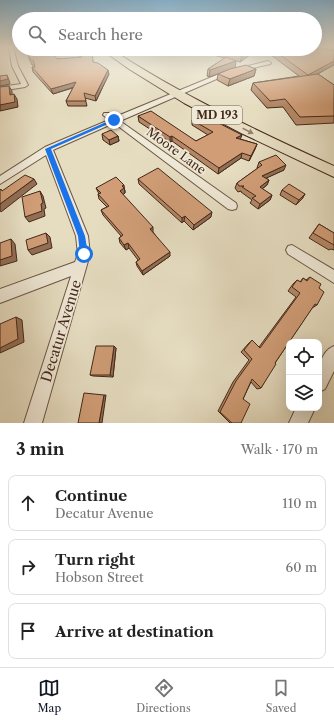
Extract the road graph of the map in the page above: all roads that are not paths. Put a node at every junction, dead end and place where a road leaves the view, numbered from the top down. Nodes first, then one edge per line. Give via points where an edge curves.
1 (16, 67) edge
2 (133, 67) edge
3 (147, 67) edge
4 (252, 67) edge
5 (0, 89) edge
6 (182, 91) junction
7 (111, 118) junction
8 (48, 149) junction
9 (334, 158) edge
10 (334, 172) edge
11 (0, 181) edge
12 (232, 206) dead end
13 (292, 250) dead end
14 (81, 266) junction
15 (334, 277) edge
16 (0, 296) edge
17 (334, 354) edge
18 (322, 377) edge
19 (304, 411) edge
20 (33, 423) edge
21 (298, 423) edge

1 - 5 street via 25,85
2 - 6 main road, MD 193
3 - 6 main road, MD 193
4 - 6 street via 226,73
6 - 7 street
6 - 9 main road, MD 193
6 -> 10 main road, MD 193 via 281,148
7 - 8 street
7 - 12 street, Moore Lane
8 - 11 street
8 - 14 street, Decatur Avenue via 82,236 84,254
13 - 15 street
14 - 16 street
14 - 20 street, Decatur Avenue
17 - 18 street
19 - 21 street

